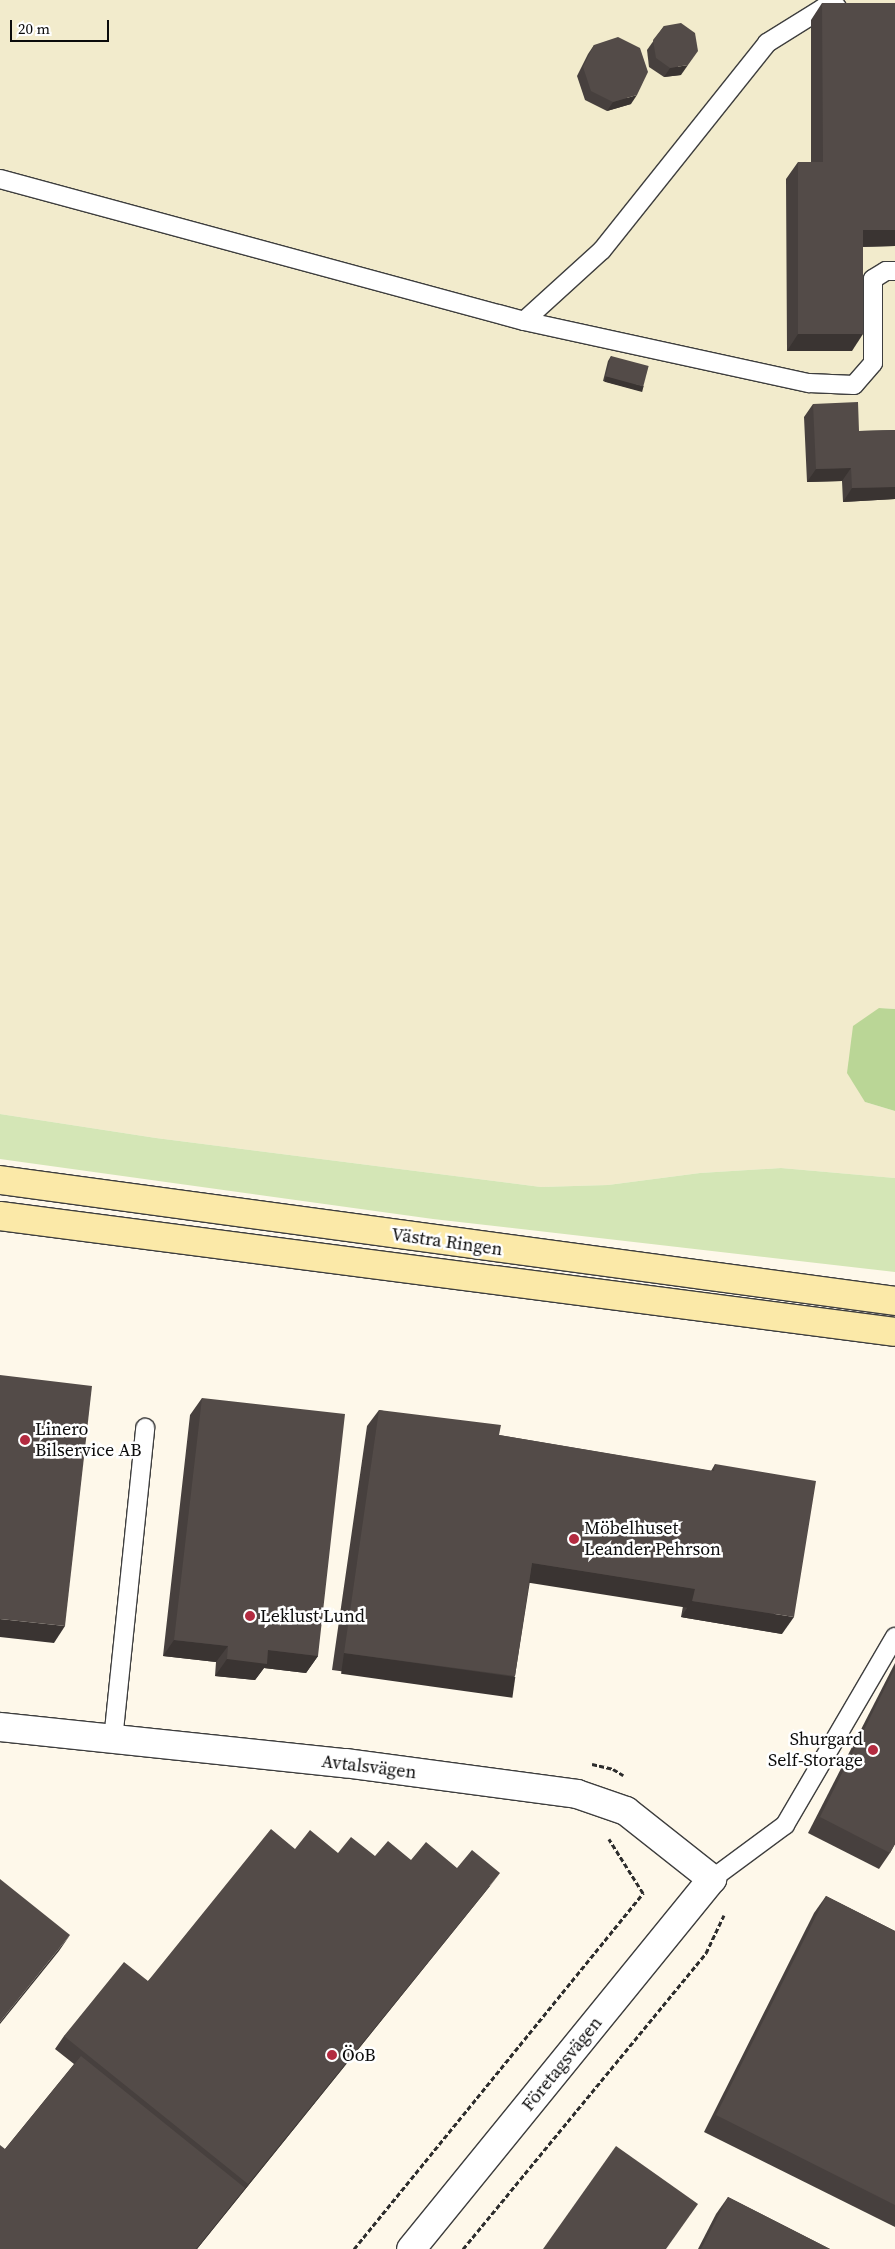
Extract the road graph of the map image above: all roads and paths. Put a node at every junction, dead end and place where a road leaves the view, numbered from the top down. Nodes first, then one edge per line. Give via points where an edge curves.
1 (859, 6) edge
2 (0, 179) edge
3 (895, 270) edge
4 (524, 320) junction
5 (0, 1180) edge
6 (0, 1216) edge
7 (895, 1300) edge
8 (895, 1332) edge
9 (145, 1428) dead end
10 (895, 1637) edge
11 (0, 1727) edge
12 (113, 1740) junction
13 (605, 1835) dead end
14 (712, 1878) junction
15 (420, 2246) edge
16 (354, 2249) edge
17 (463, 2249) edge

1 - 4 lane via 823,8 767,43 602,250
2 - 4 lane
3 - 4 lane via 873,279 873,363 854,384 809,383
5 - 7 main road, Västra Ringen
6 - 8 main road, Västra Ringen
9 - 12 lane
10 - 14 lane via 785,1825
11 - 12 street, Avtalsvägen
12 - 14 street, Avtalsvägen via 345,1763 577,1794 626,1812
13 - 16 path via 643,1893
14 - 15 street, Företagsvägen
14 - 17 path via 724,1896 724,1915 706,1953

